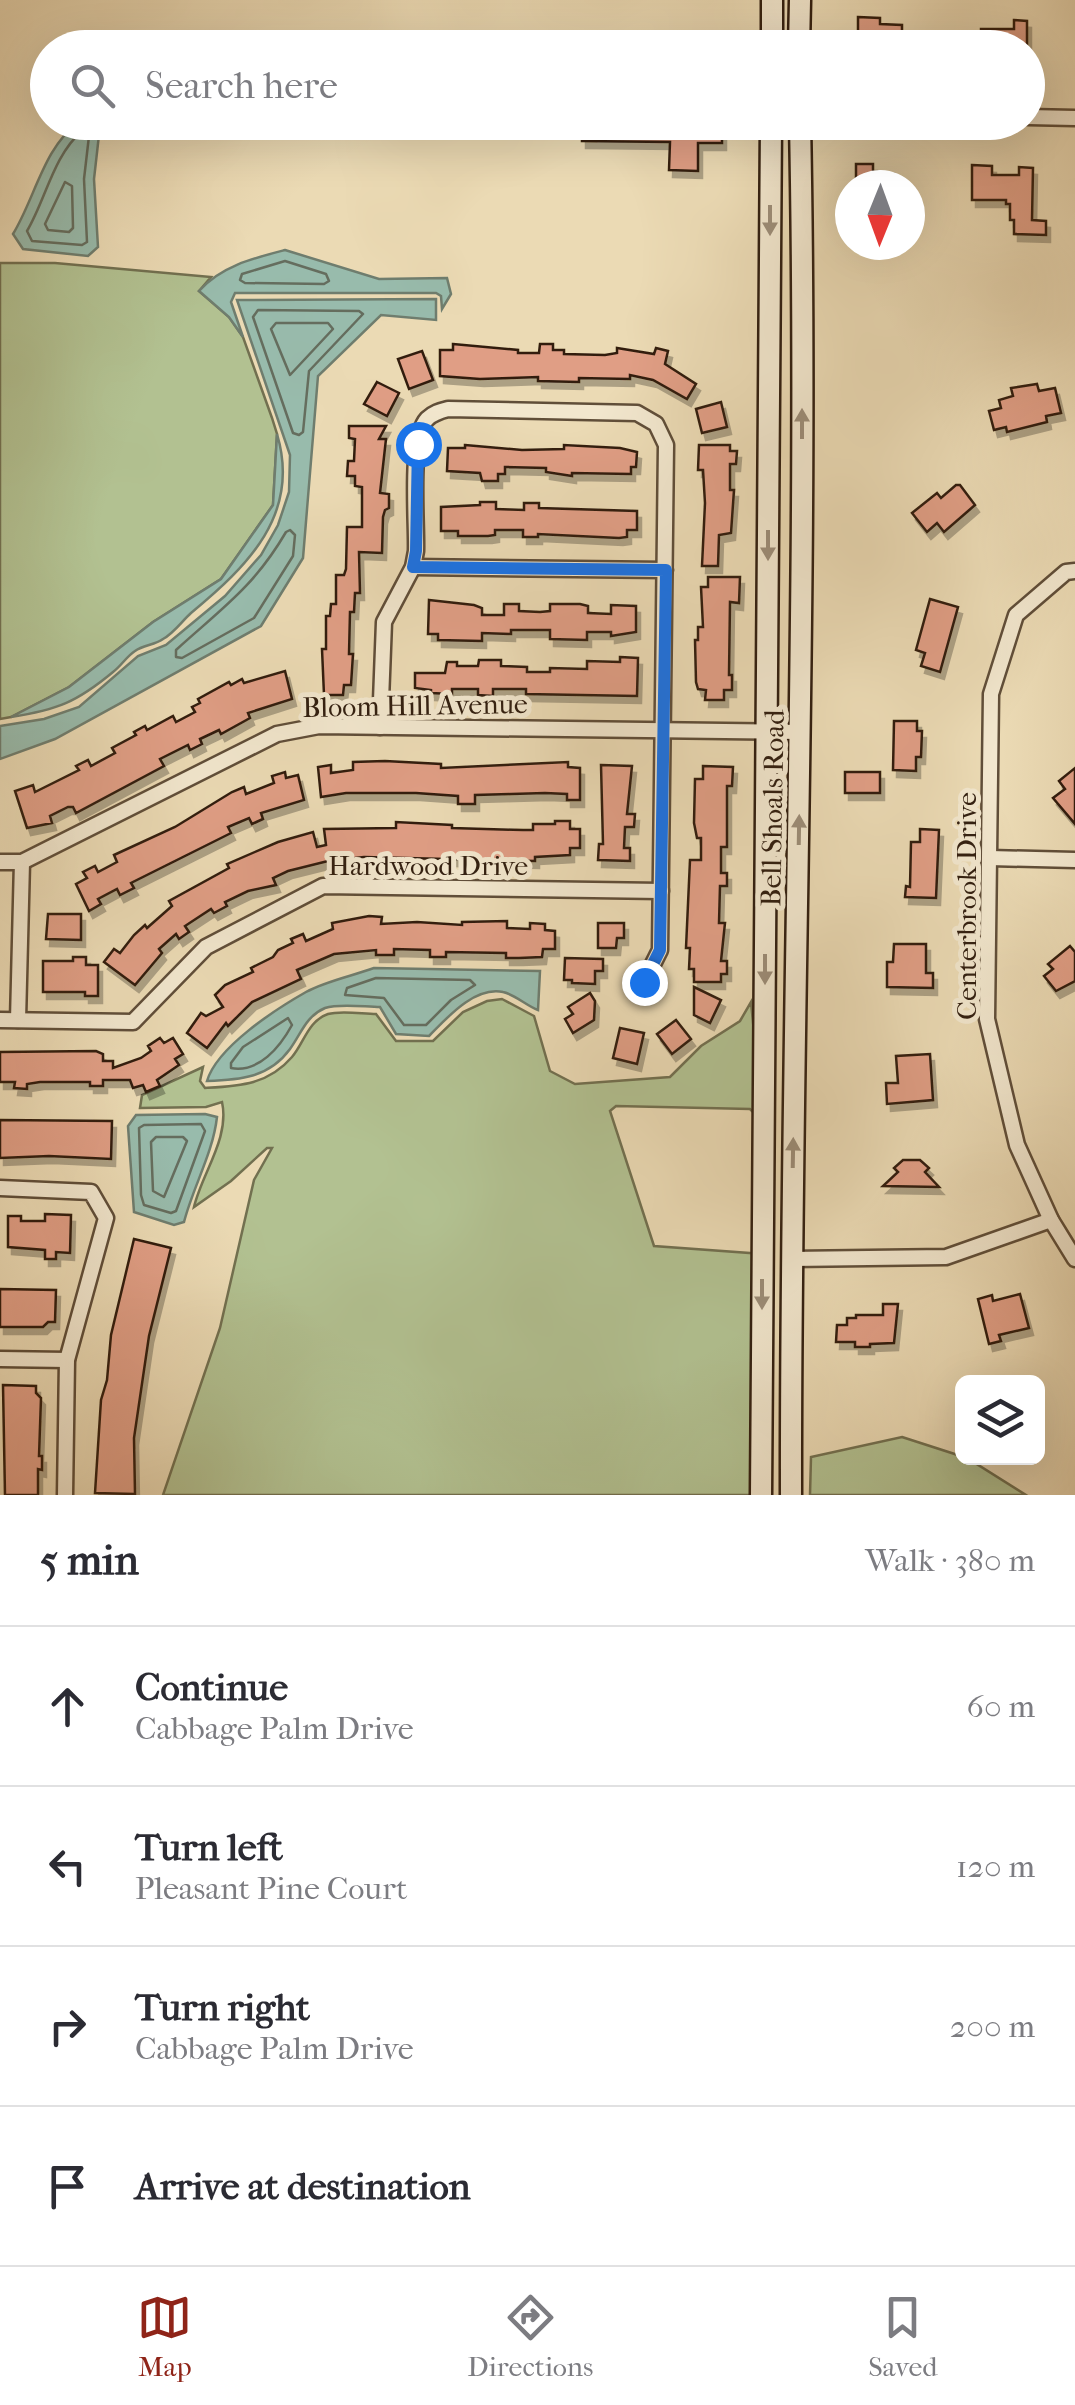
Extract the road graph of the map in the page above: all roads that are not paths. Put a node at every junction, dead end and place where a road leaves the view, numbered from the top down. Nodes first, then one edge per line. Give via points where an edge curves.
1 (772, 0) edge
2 (800, 0) edge
3 (772, 30) edge
4 (799, 30) edge
5 (1045, 117) edge
6 (1075, 118) edge
7 (771, 140) edge
8 (800, 140) edge
9 (413, 567) junction
10 (666, 570) junction
11 (1075, 571) edge
12 (380, 727) junction
13 (663, 731) junction
14 (766, 732) junction
15 (801, 732) junction
16 (990, 858) junction
17 (1075, 860) edge
18 (0, 862) edge
19 (22, 862) junction
20 (661, 892) junction
21 (644, 982) dead end
22 (0, 1020) edge
23 (18, 1020) junction
24 (0, 1188) edge
25 (1051, 1220) junction
26 (790, 1258) junction
27 (1075, 1259) edge
28 (0, 1360) edge
29 (67, 1360) junction
30 (65, 1495) edge
31 (761, 1495) edge
32 (791, 1495) edge

1 - 3 main road
2 - 4 main road
5 - 6 street
7 -> 14 main road, Bell Shoals Road
15 -> 8 main road, Bell Shoals Road
9 - 10 street
9 - 10 street via 419,432 435,412 637,412 663,434 666,446
9 - 12 street via 384,622
10 - 13 street
11 - 16 street, Centerbrook Drive via 1016,615 991,694
12 - 13 street, Bloom Hill Avenue
12 - 19 street, Bloom Hill Avenue via 319,726 277,734
13 - 14 street, Bloom Hill Avenue
13 - 20 street
14 - 15 street, Bloom Hill Avenue
14 -> 31 main road, Bell Shoals Road
26 -> 15 main road, Bell Shoals Road
16 - 17 street
16 - 25 street, Centerbrook Drive via 988,1018 1017,1145
18 - 19 street, Bloom Hill Avenue
19 - 23 street
20 - 21 street via 660,950
20 - 23 street, Hardwood Drive via 324,886 206,948 133,1022
22 - 23 street, Hardwood Drive
24 - 29 street via 90,1192 106,1218
25 - 26 street via 946,1257
25 - 27 street, Centerbrook Drive
26 - 32 main road, Bell Shoals Road
28 - 29 street
29 - 30 street

